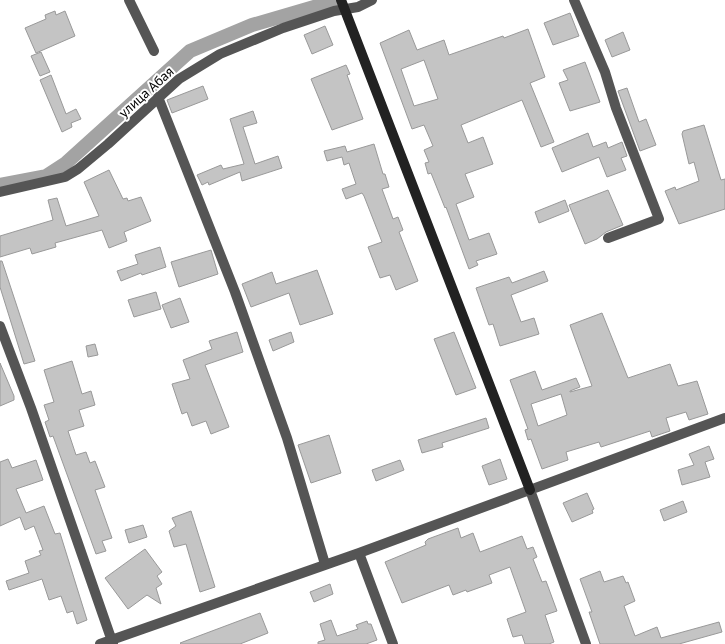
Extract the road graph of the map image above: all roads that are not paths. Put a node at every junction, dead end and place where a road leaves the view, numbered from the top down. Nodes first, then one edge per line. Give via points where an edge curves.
1 (129, 0) edge
2 (372, 0) edge
3 (574, 0) edge
4 (343, 4) edge
5 (154, 51) dead end
6 (158, 98) junction
7 (0, 192) edge
8 (608, 238) dead end
9 (0, 326) edge
10 (725, 418) edge
11 (530, 490) junction
12 (359, 553) junction
13 (325, 564) junction
14 (112, 642) edge
15 (100, 644) edge
16 (393, 644) edge
17 (586, 644) edge

1 - 5 street
2 - 4 street, улица Абая via 358,8
3 - 8 street via 605,72 659,219
4 - 6 street, улица Абая via 334,11 220,54 178,79
4 - 11 main road
6 - 7 street, улица Абая via 108,144 65,177
6 - 13 street via 235,292 287,438
9 - 14 street
10 - 11 street
11 - 12 street
11 - 17 street
12 - 13 street
12 - 16 street
13 - 14 street
14 - 15 street

